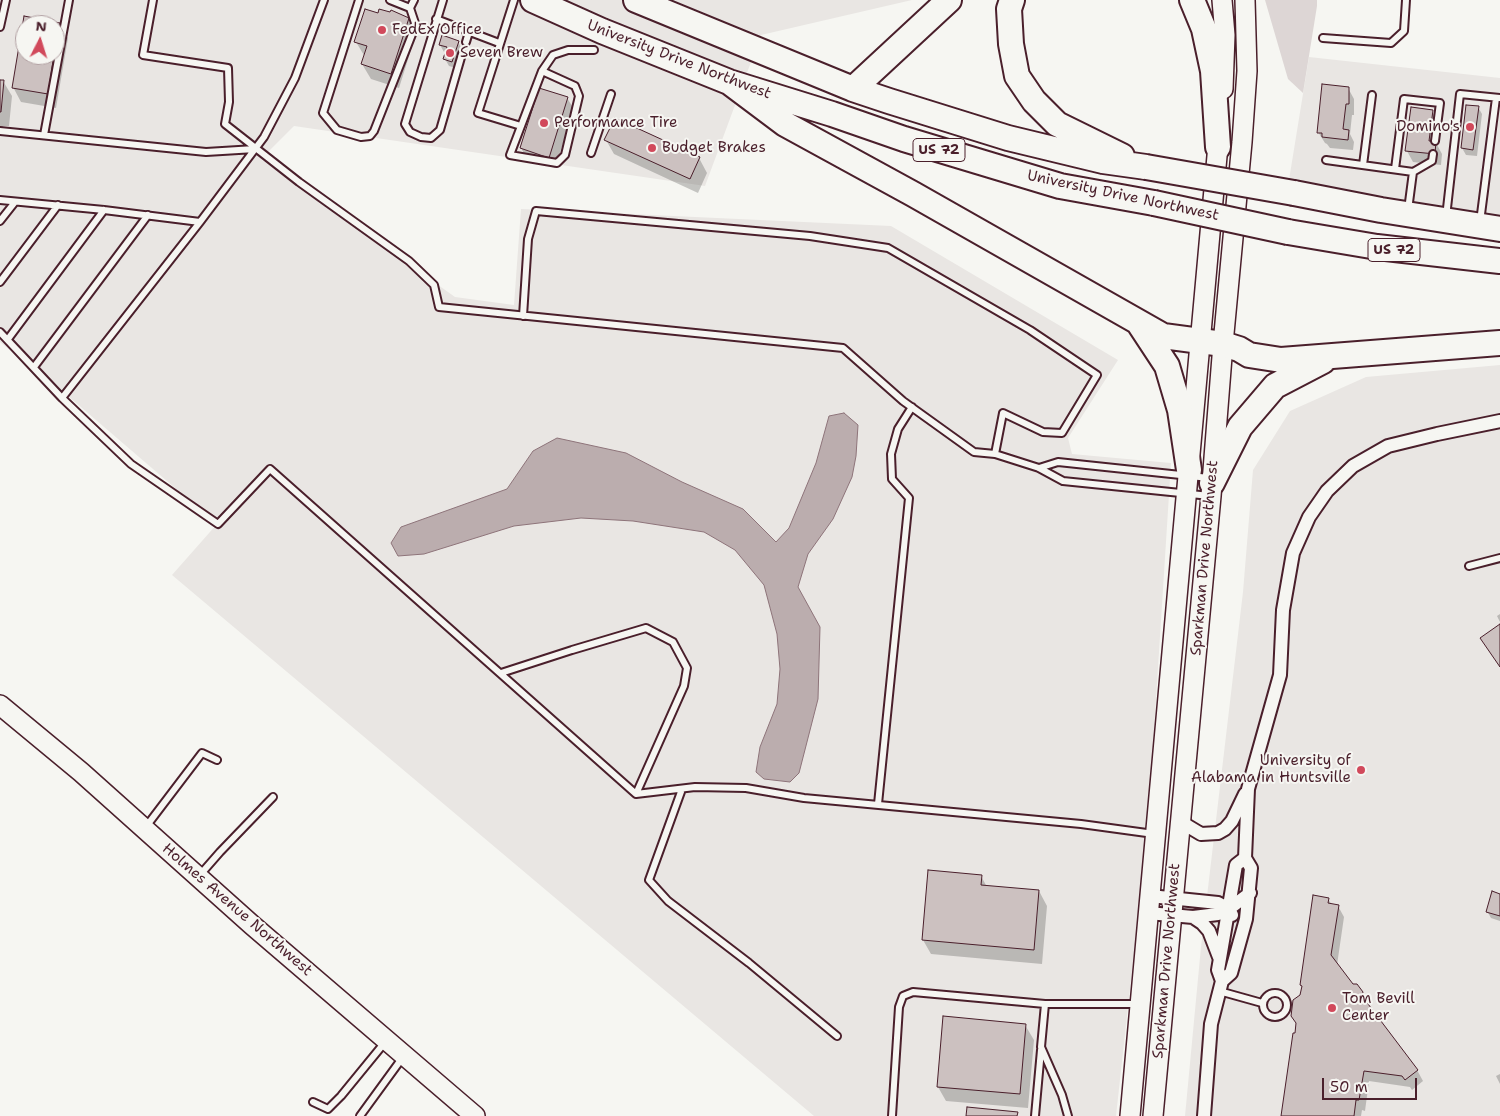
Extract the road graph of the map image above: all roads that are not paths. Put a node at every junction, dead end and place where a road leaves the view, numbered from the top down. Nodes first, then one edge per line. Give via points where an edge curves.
1 (6, 0) edge
2 (69, 0) edge
3 (153, 0) edge
4 (324, 0) edge
5 (359, 0) edge
6 (390, 0) edge
7 (414, 0) edge
8 (443, 0) edge
9 (514, 0) edge
10 (533, 0) edge
11 (636, 0) edge
12 (949, 0) edge
13 (1012, 0) edge
14 (1192, 0) edge
15 (1222, 0) edge
16 (1245, 0) edge
17 (1406, 0) edge
18 (410, 8) junction
19 (436, 19) junction
20 (0, 27) edge
21 (469, 32) junction
22 (1323, 38) dead end
23 (466, 42) dead end
24 (499, 43) junction
25 (594, 50) dead end
26 (462, 54) dead end
27 (542, 71) junction
28 (728, 82) junction
29 (853, 89) junction
30 (611, 94) dead end
31 (1372, 95) dead end
32 (1498, 98) edge
33 (521, 126) junction
34 (0, 131) edge
35 (44, 135) junction
36 (1435, 141) dead end
37 (1218, 147) junction
38 (255, 149) junction
39 (591, 154) dead end
40 (1434, 154) dead end
41 (1326, 160) dead end
42 (1363, 165) junction
43 (1146, 167) junction
44 (1395, 169) junction
45 (1413, 172) junction
46 (0, 200) edge
47 (15, 202) junction
48 (58, 205) junction
49 (104, 210) junction
50 (1408, 214) junction
51 (148, 216) junction
52 (0, 221) edge
53 (1445, 221) junction
54 (200, 222) junction
55 (1490, 228) edge
56 (1500, 248) edge
57 (1397, 250) junction
58 (1500, 261) edge
59 (0, 282) edge
60 (523, 316) junction
61 (1138, 322) junction
62 (0, 332) edge
63 (8, 338) junction
64 (1199, 341) junction
65 (1500, 343) edge
66 (1223, 344) junction
67 (1334, 355) junction
68 (34, 367) junction
69 (62, 398) junction
70 (912, 407) junction
71 (1500, 421) edge
72 (995, 454) junction
73 (1040, 468) junction
74 (1189, 480) junction
75 (1212, 486) junction
76 (1500, 558) edge
77 (1469, 566) dead end
78 (501, 673) junction
79 (0, 705) edge
80 (217, 760) dead end
81 (682, 789) junction
82 (1248, 789) junction
83 (636, 794) junction
84 (273, 797) dead end
85 (878, 804) junction
86 (1181, 817) junction
87 (144, 829) junction
88 (1156, 834) junction
89 (1245, 858) junction
90 (199, 877) junction
91 (1250, 893) junction
92 (1149, 905) junction
93 (1173, 907) junction
94 (1229, 909) junction
95 (1192, 917) junction
96 (1242, 936) junction
97 (1220, 960) junction
98 (1221, 986) junction
99 (1262, 1003) dead end
100 (1045, 1004) junction
101 (1139, 1004) junction
102 (837, 1036) dead end
103 (386, 1040) junction
104 (1041, 1046) junction
105 (404, 1056) junction
106 (313, 1102) dead end
107 (360, 1116) edge
108 (475, 1116) edge
109 (892, 1116) edge
110 (1035, 1116) edge
111 (1068, 1116) edge
112 (1130, 1116) edge
113 (1153, 1116) edge
114 (1204, 1116) edge

1 - 20 lane
2 - 35 lane
3 - 38 lane via 143,55 228,68 229,102 225,124
4 - 38 lane via 295,78
5 - 18 lane via 323,113 337,130 361,137 370,136 374,131 413,32 415,23
6 - 18 lane
7 - 18 lane
8 - 19 lane
9 - 24 lane
10 - 28 highway, University Drive Northwest / US 72
11 - 29 highway, University Drive Northwest / US 72
12 - 29 highway
13 - 43 highway via 1009,9 1011,44 1017,76 1034,101 1056,124
14 - 37 highway via 1204,29 1212,71
15 - 37 main road, Sparkman Drive Northwest via 1225,35
16 - 66 main road, Sparkman Drive Northwest via 1247,71
17 - 22 lane via 1404,31 1391,43
19 - 21 lane
19 - 26 lane via 405,124 410,132 431,138 440,130
21 - 23 lane
21 - 24 lane
24 - 33 lane via 478,113
25 - 27 lane via 568,50 553,55
27 - 33 lane
27 - 33 lane via 576,86 579,96 565,155 557,163 510,155
28 - 57 highway, University Drive Northwest / US 72, bridge via 904,140 1060,186 1288,232
28 - 61 highway via 785,124
29 - 43 highway, University Drive Northwest / US 72 via 1008,138 1103,161
30 - 39 lane
31 - 42 lane
32 - 53 lane via 1460,94
32 - 55 lane
34 - 35 lane
35 - 38 lane via 206,152
36 - 44 lane via 1440,103 1404,99
37 - 64 main road, Sparkman Drive Northwest
38 - 54 lane
38 - 60 lane via 409,261 434,285 439,307
40 - 45 lane via 1432,162
41 - 42 lane
42 - 44 lane
43 - 50 highway, University Drive Northwest / US 72, bridge
44 - 45 lane
45 - 50 lane
46 - 47 lane
47 - 48 lane
47 - 52 lane
48 - 49 lane
48 - 59 lane
49 - 51 lane
49 - 63 lane
50 - 53 highway, University Drive Northwest / US 72
51 - 54 lane
51 - 68 lane
53 - 55 highway, University Drive Northwest / US 72
54 - 69 lane
56 - 57 highway, US 72 via 1417,243
57 - 58 highway, University Drive Northwest / US 72
60 - 70 lane via 844,348
60 - 72 lane via 528,238 536,211 810,236 888,248 1030,330 1097,375 1062,433 1043,432 1003,414
61 - 64 highway via 1163,336
61 - 74 highway via 1167,366 1180,410
62 - 63 lane
63 - 68 lane
64 - 66 highway
64 - 74 main road, Sparkman Drive Northwest
65 - 67 highway
66 - 67 highway via 1239,348 1249,355 1281,360
66 - 75 main road, Sparkman Drive Northwest
67 - 75 highway via 1275,386 1240,426
68 - 69 lane
69 - 78 lane via 131,464 218,524 270,469
70 - 72 lane via 974,452
70 - 85 lane via 898,429 891,454 892,479 909,498
71 - 82 street via 1388,446 1353,466 1327,491 1309,517 1294,553 1283,610 1280,675
72 - 73 lane
73 - 74 lane via 1058,462
73 - 74 lane via 1063,481
74 - 75 lane
74 - 75 lane
74 - 88 main road, Sparkman Drive Northwest
75 - 86 main road, Sparkman Drive Northwest
76 - 77 lane
78 - 83 lane
78 - 83 lane via 646,628 673,642 687,668 684,686
79 - 87 main road, Holmes Avenue Northwest
80 - 87 lane via 202,753
81 - 83 lane
81 - 85 lane via 746,788 804,798
81 - 102 lane via 649,880 668,902 750,963
82 - 86 street via 1232,821 1218,833 1201,834 1186,825
82 - 89 street
84 - 90 lane
85 - 88 lane
86 - 93 main road, Sparkman Drive Northwest
87 - 90 main road, Holmes Avenue Northwest
88 - 92 main road, Sparkman Drive Northwest
89 - 91 street via 1251,868
89 - 94 street via 1236,865
90 - 103 main road, Holmes Avenue Northwest
91 - 94 street
91 - 96 street
92 - 93 street
92 - 101 main road, Sparkman Drive Northwest
93 - 94 street via 1218,903
93 - 95 street
93 - 113 main road, Sparkman Drive Northwest
94 - 95 street via 1218,914
94 - 96 street
94 - 97 street
95 - 97 street via 1209,931
96 - 98 street via 1231,974
97 - 98 street
98 - 99 lane
98 - 114 street via 1211,1024
100 - 101 lane
100 - 104 lane
100 - 109 lane via 913,992 903,996 899,1007
101 - 112 main road, Sparkman Drive Northwest
103 - 105 main road, Holmes Avenue Northwest
103 - 106 lane via 328,1109
104 - 110 lane
104 - 111 lane
105 - 107 lane
105 - 108 main road, Holmes Avenue Northwest

